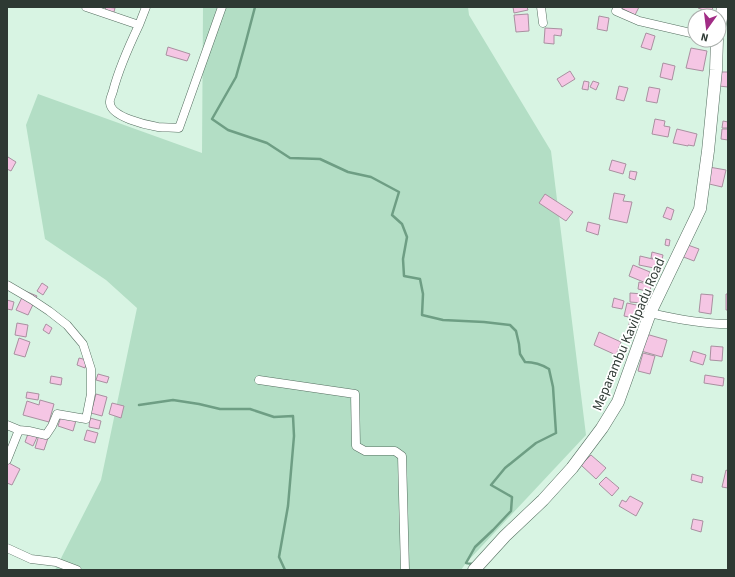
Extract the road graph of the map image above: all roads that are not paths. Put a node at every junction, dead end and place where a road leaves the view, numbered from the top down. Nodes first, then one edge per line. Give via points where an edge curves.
1 (86, 7) edge
2 (146, 7) edge
3 (222, 7) edge
4 (541, 7) edge
5 (618, 7) edge
6 (542, 23) dead end
7 (139, 25) junction
8 (687, 32) edge
9 (717, 48) edge
10 (7, 285) edge
11 (650, 313) junction
12 (728, 324) edge
13 (260, 380) dead end
14 (7, 425) edge
15 (19, 430) junction
16 (7, 460) edge
17 (7, 548) edge
18 (77, 570) edge
19 (405, 570) edge
20 (474, 570) edge

1 - 7 street
2 - 7 street
3 - 7 street via 179,128 158,127 128,119 112,110 110,103 115,83
4 - 6 street
5 - 8 street via 616,11 639,21
9 - 11 main road, Meparambu Kavilpadu Road via 716,78 700,209
10 - 15 street via 31,298 67,325 83,344 91,369 92,394 86,419 57,414 46,435
11 - 12 street via 694,322
11 - 20 main road, Meparambu Kavilpadu Road via 618,402 602,428 572,468
13 - 19 street via 355,394 356,446 365,451 395,451 402,456
14 - 15 street
15 - 16 street
17 - 18 street via 31,559 56,562

